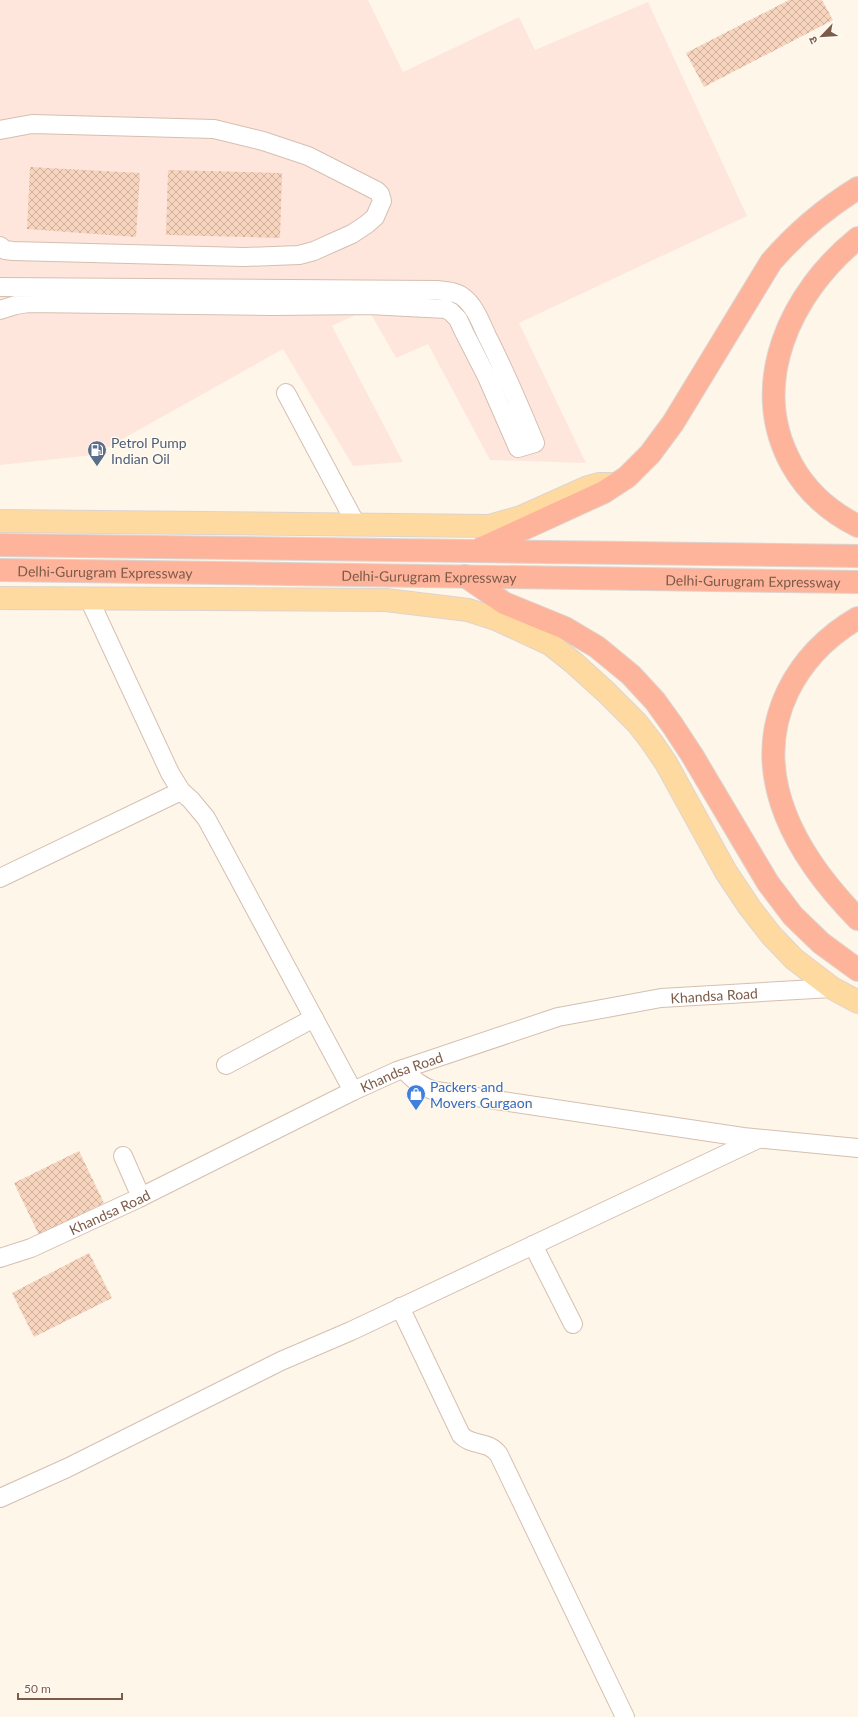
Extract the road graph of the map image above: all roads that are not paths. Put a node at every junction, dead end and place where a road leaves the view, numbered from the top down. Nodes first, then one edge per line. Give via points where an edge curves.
1 (0, 130) edge
2 (858, 188) edge
3 (858, 238) edge
4 (0, 246) edge
5 (0, 287) edge
6 (462, 296) junction
7 (0, 310) edge
8 (451, 312) junction
9 (286, 393) dead end
10 (615, 484) junction
11 (0, 521) edge
12 (356, 524) junction
13 (858, 526) edge
14 (0, 545) edge
15 (476, 551) junction
16 (858, 556) edge
17 (0, 570) edge
18 (465, 576) junction
19 (858, 582) edge
20 (0, 598) edge
21 (89, 599) junction
22 (858, 618) edge
23 (181, 791) junction
24 (0, 878) edge
25 (858, 919) edge
26 (858, 970) edge
27 (832, 988) junction
28 (858, 1002) edge
29 (314, 1018) junction
30 (226, 1065) dead end
31 (403, 1069) junction
32 (353, 1091) junction
33 (758, 1139) junction
34 (858, 1148) edge
35 (123, 1156) dead end
36 (141, 1197) junction
37 (533, 1245) junction
38 (0, 1258) edge
39 (400, 1307) junction
40 (573, 1324) dead end
41 (0, 1498) edge
42 (625, 1717) edge

1 - 4 street via 32,124 214,129 263,140 308,156 377,191 382,200 375,217 352,234 314,251 298,255 13,251
2 - 10 highway via 810,221 771,262 673,423 650,454 627,477
3 - 13 highway via 819,278 793,318 777,360 773,398 780,440 808,489 830,509
5 - 6 street via 437,290
6 - 8 street
6 - 8 street via 471,305 506,373 535,443 518,448 484,371 458,319
7 - 8 street via 28,303 369,305 446,309
9 - 12 street
10 - 12 main road via 588,487 521,517 489,526
10 - 15 highway via 583,503
11 - 12 main road
14 - 15 highway, Delhi-Gurugram Expressway
15 - 16 highway, Delhi-Gurugram Expressway
17 - 18 highway, Delhi-Gurugram Expressway
18 - 19 highway, Delhi-Gurugram Expressway
18 - 26 highway via 504,603 565,628 597,648 631,675 673,726 768,883 793,916 821,943
20 - 21 main road
21 - 23 street via 170,773
21 - 27 main road via 386,600 468,610 496,619 550,644 574,663 637,723 666,764 726,872 750,908 794,959
22 - 25 highway via 823,642 800,670 783,702 774,735 773,750 776,788 791,828 826,884
23 - 24 street
23 - 29 street via 200,810 209,825
27 - 28 main road
27 - 31 street, Khandsa Road via 661,998 558,1017
29 - 30 street
29 - 32 street
31 - 32 street, Khandsa Road
31 - 33 street via 417,1083 436,1091
32 - 36 street, Khandsa Road
33 - 34 street
33 - 37 street
35 - 36 street
36 - 38 street, Khandsa Road via 31,1248
37 - 39 street
37 - 40 street
39 - 41 street via 235,1383 67,1468
39 - 42 street via 461,1435 468,1441 490,1446 499,1455

